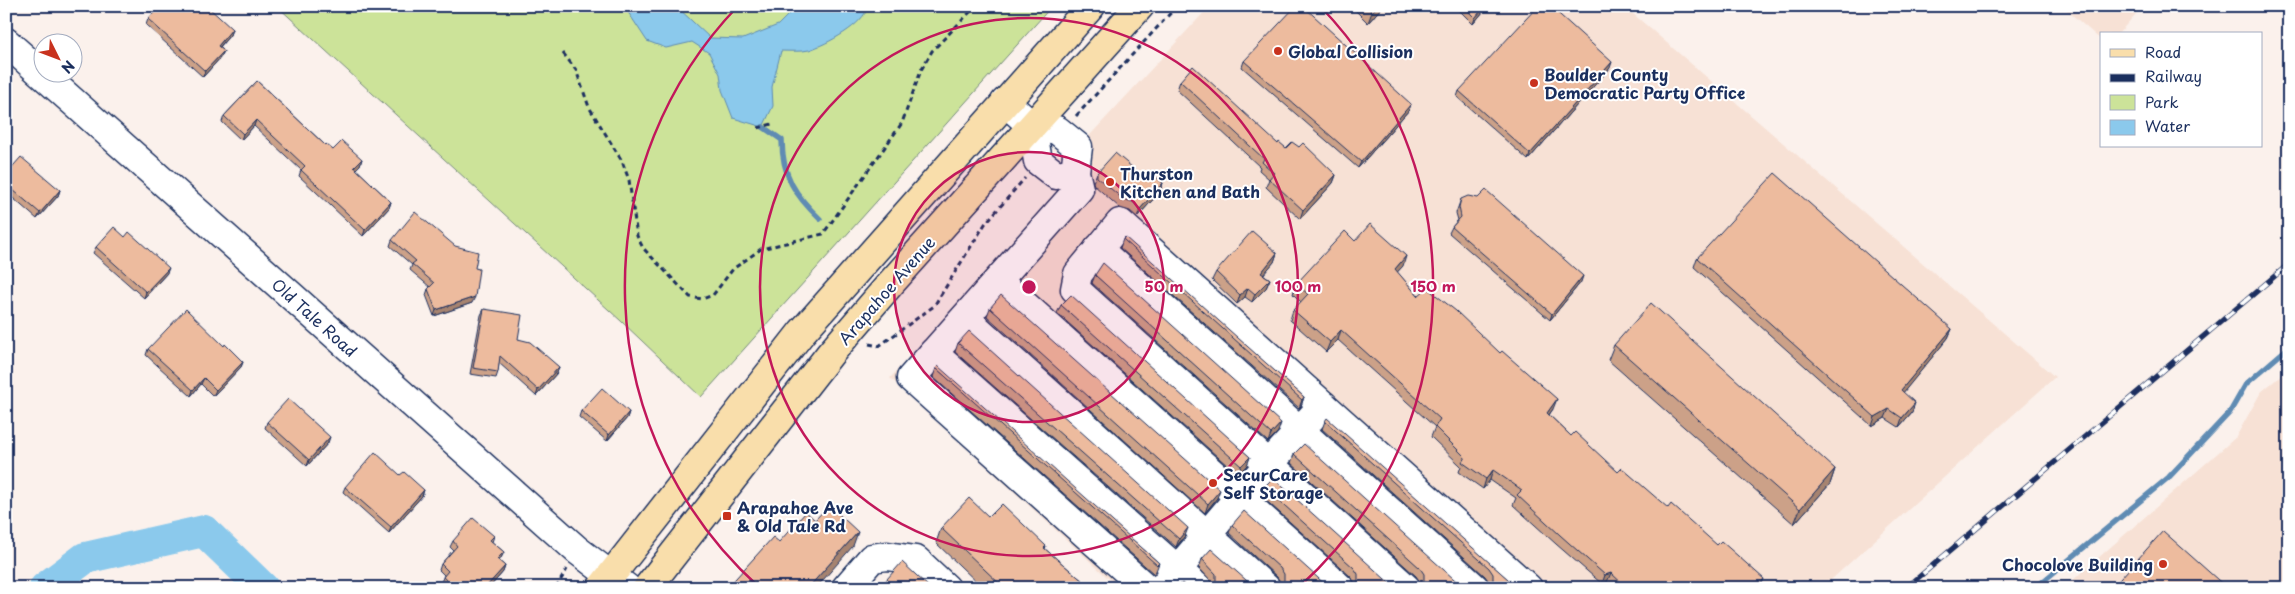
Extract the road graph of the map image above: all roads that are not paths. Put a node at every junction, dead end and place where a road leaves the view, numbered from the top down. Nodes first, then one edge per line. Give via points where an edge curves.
1 (1091, 6) edge
2 (1140, 6) edge
3 (6, 42) edge
4 (1005, 102) junction
5 (1032, 126) junction
6 (1098, 249) junction
7 (998, 282) junction
8 (965, 318) junction
9 (933, 353) junction
10 (1323, 405) junction
11 (1300, 430) junction
12 (1270, 464) junction
13 (1239, 498) junction
14 (1207, 535) junction
15 (1169, 579) edge
16 (613, 584) edge
17 (648, 588) edge
18 (846, 588) edge
19 (946, 588) edge
20 (1146, 588) edge
21 (1198, 588) edge
22 (1266, 588) edge
23 (1340, 588) edge
24 (1406, 588) edge
25 (1475, 588) edge
26 (1528, 588) edge

1 - 4 main road
2 - 5 main road, Arapahoe Avenue
3 - 16 street, Old Tale Road
4 - 5 street
4 - 16 main road via 802,332
5 - 7 street via 1057,130 1078,147 1075,172 1079,190
5 - 17 main road, Arapahoe Avenue via 830,354
6 - 10 street via 1120,223
6 - 11 street
6 - 12 street via 1078,274 1075,289
7 - 8 street
7 - 13 street
8 - 9 street
8 - 14 street
9 - 15 street
9 - 20 street via 911,378
10 - 11 street
10 - 26 street
11 - 12 street
11 - 25 street
12 - 13 street
12 - 24 street
13 - 14 street
13 - 23 street
14 - 15 street
14 - 22 street
15 - 21 street
18 - 19 street via 872,558 887,556 916,560

